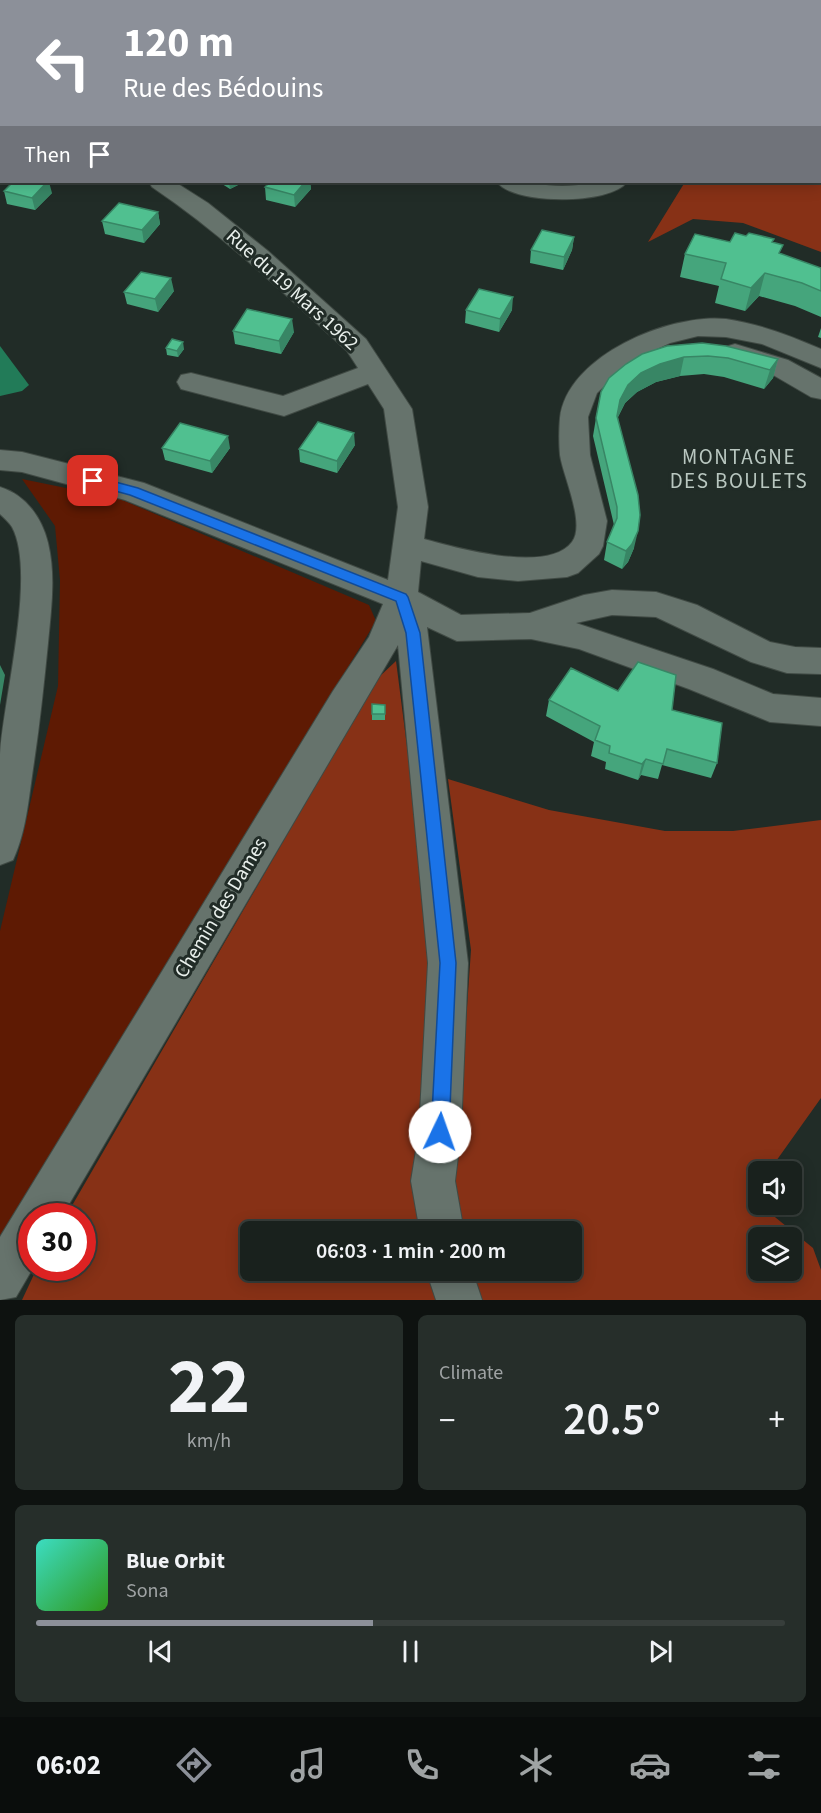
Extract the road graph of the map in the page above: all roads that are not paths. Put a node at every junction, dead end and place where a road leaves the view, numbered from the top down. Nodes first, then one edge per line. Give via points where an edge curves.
1 (162, 183) edge
2 (512, 183) edge
3 (612, 183) edge
4 (636, 348) junction
5 (821, 359) edge
6 (374, 372) junction
7 (191, 382) dead end
8 (821, 390) edge
9 (0, 460) edge
10 (0, 498) edge
11 (408, 546) junction
12 (401, 597) junction
13 (531, 626) junction
14 (821, 661) edge
15 (821, 712) edge
16 (0, 848) edge
17 (45, 1203) edge
18 (440, 1221) edge
19 (18, 1250) edge
20 (0, 1281) edge
21 (453, 1281) edge
22 (459, 1300) edge

1 - 6 street, Rue du 19 Mars 1962 via 259,256 357,345
2 - 3 street via 560,193
4 - 5 street via 682,330 726,328 769,337
4 - 8 street via 741,354 778,366
4 - 11 street via 612,363 585,389 573,417 576,455 592,521 588,546 567,565 518,569 478,565
6 - 7 street via 284,406
6 - 11 street, Rue du 19 Mars 1962 via 398,409 413,507
9 - 12 street via 22,462 133,491
10 - 16 street via 27,527 35,561 36,599 24,719
11 - 12 street, Rue du 19 Mars 1962
12 - 13 street via 457,628
12 - 17 street, Chemin des Dames via 383,642
12 - 18 street via 413,633 448,963 440,1132 433,1181
13 - 14 street via 594,604 643,602 706,623 753,650 794,662
13 - 15 street via 581,637 770,708
19 - 20 street
21 - 22 street

